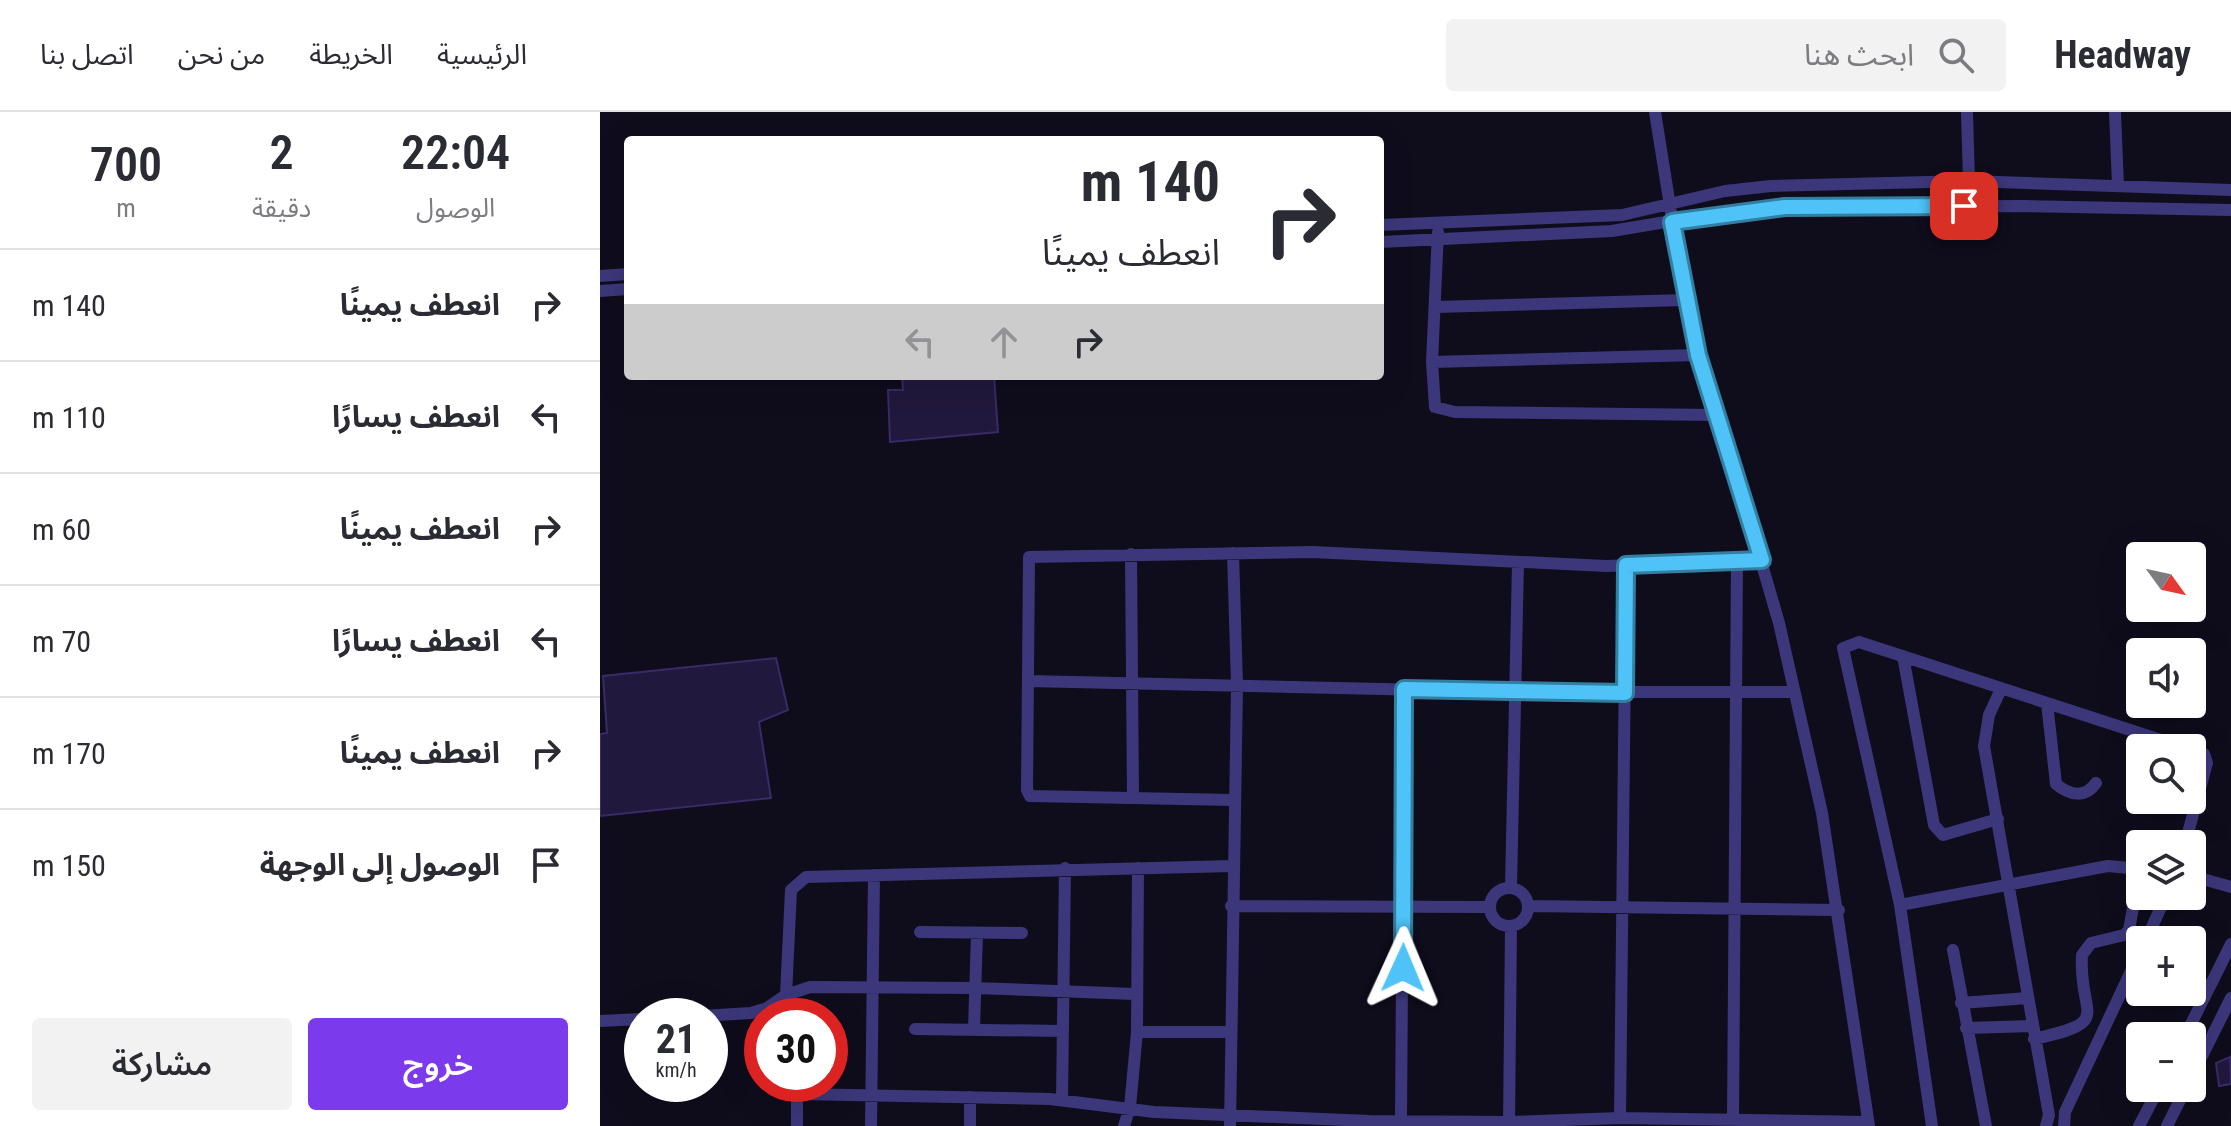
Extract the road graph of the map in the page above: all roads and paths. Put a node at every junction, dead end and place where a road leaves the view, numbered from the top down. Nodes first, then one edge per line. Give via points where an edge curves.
1 (1655, 112) edge
2 (1967, 112) edge
3 (2115, 112) edge
4 (1969, 181) junction
5 (2118, 186) junction
6 (2231, 190) edge
7 (1670, 205) junction
8 (2231, 210) edge
9 (1438, 221) junction
10 (1672, 222) junction
11 (1384, 225) edge
12 (1438, 238) junction
13 (1384, 242) edge
14 (624, 274) edge
15 (600, 276) edge
16 (624, 289) edge
17 (600, 291) edge
18 (1685, 300) junction
19 (1435, 307) junction
20 (1698, 355) junction
21 (1432, 362) junction
22 (1716, 415) junction
23 (1233, 553) junction
24 (1131, 554) junction
25 (1737, 560) junction
26 (1762, 560) junction
27 (1518, 563) junction
28 (1626, 565) junction
29 (1903, 656) junction
30 (1028, 681) junction
31 (1131, 683) junction
32 (1237, 685) junction
33 (1404, 689) junction
34 (2001, 689) junction
35 (1515, 692) junction
36 (1793, 692) junction
37 (1625, 693) junction
38 (1736, 694) junction
39 (2047, 703) junction
40 (2096, 783) dead end
41 (1133, 798) junction
42 (1233, 800) junction
43 (1998, 819) junction
44 (2189, 830) edge
45 (1232, 866) junction
46 (1065, 868) junction
47 (1138, 868) junction
48 (2126, 868) edge
49 (874, 875) junction
50 (2206, 880) edge
51 (2010, 885) junction
52 (1511, 887) junction
53 (2231, 887) edge
54 (1900, 905) junction
55 (1231, 906) junction
56 (1404, 906) junction
57 (1528, 906) junction
58 (1490, 907) junction
59 (1623, 910) junction
60 (1839, 910) junction
61 (2133, 910) edge
62 (1734, 911) junction
63 (1511, 926) junction
64 (920, 932) dead end
65 (977, 933) junction
66 (1022, 933) dead end
67 (2231, 944) edge
68 (1953, 950) dead end
69 (2126, 982) edge
70 (875, 987) junction
71 (975, 988) junction
72 (1063, 990) junction
73 (1135, 994) junction
74 (786, 995) junction
75 (2028, 998) junction
76 (2231, 998) edge
77 (1961, 1003) junction
78 (728, 1014) edge
79 (624, 1020) edge
80 (600, 1021) edge
81 (2192, 1022) edge
82 (1966, 1028) junction
83 (915, 1029) dead end
84 (974, 1030) junction
85 (1063, 1031) junction
86 (1137, 1032) junction
87 (1230, 1032) junction
88 (2034, 1032) junction
89 (2206, 1048) edge
90 (870, 1096) junction
91 (970, 1097) junction
92 (1062, 1100) junction
93 (2152, 1102) edge
94 (2179, 1102) edge
95 (1130, 1107) junction
96 (1620, 1118) junction
97 (1230, 1121) edge
98 (1401, 1121) junction
99 (1733, 1121) junction
100 (1509, 1124) edge
101 (1868, 1124) edge
102 (797, 1126) edge
103 (871, 1126) edge
104 (970, 1126) edge
105 (1124, 1126) edge
106 (1932, 1126) edge
107 (1986, 1126) edge
108 (2046, 1126) edge
109 (2064, 1126) edge
110 (2139, 1126) edge
111 (2167, 1126) edge

1 - 7 street
2 - 4 street
3 - 5 street
4 - 5 street
4 - 7 street via 1771,186
5 - 6 street
7 - 9 street via 1595,217
7 - 10 street
8 - 10 street via 1785,207
9 - 11 street
9 - 12 street
10 - 12 street via 1604,232
10 - 18 street
12 - 13 street
12 - 19 street
14 - 15 street
16 - 17 street
18 - 19 street
18 - 20 street
19 - 21 street
20 - 21 street
20 - 22 street
21 - 22 street via 1435,407 1442,410
22 - 26 street
23 - 24 street
23 - 27 street via 1457,556
23 - 32 street
24 - 30 street via 1029,557
24 - 31 street
25 - 26 street
25 - 28 street
25 - 38 street
26 - 36 street
27 - 28 street
27 - 35 street
28 - 37 street
29 - 34 street
29 - 43 street via 1934,825 1943,835
29 - 54 street via 1859,642 1843,648
30 - 31 street
30 - 41 street via 1030,796
31 - 32 street
31 - 41 street
32 - 33 street
32 - 42 street
33 - 35 street
33 - 56 street
34 - 39 street
34 - 43 street via 1989,715 1984,746
35 - 37 street
35 - 52 street
36 - 38 street
36 - 60 street
37 - 38 street
37 - 59 street
38 - 62 street
39 - 40 street via 2056,784 2078,794
39 - 44 street via 2204,754 2207,763
41 - 42 street
42 - 45 street
43 - 51 street
45 - 47 street
45 - 55 street
46 - 47 street
46 - 49 street
46 - 72 street
47 - 73 street
48 - 51 street via 2108,866
49 - 70 street
49 - 74 street via 806,877 791,890
50 - 53 street
51 - 54 street
51 - 75 street
52 - 57 street via 1521,892
52 - 58 street via 1498,890
54 - 106 street
55 - 56 street
55 - 87 street
56 - 58 street
56 - 98 street
57 - 59 street
57 - 63 street via 1521,922
58 - 63 street via 1498,923
59 - 62 street
59 - 96 street
60 - 62 street
60 - 101 street
61 - 88 street via 2124,935 2091,943 2082,955 2085,1022 2077,1029
62 - 99 street
63 - 100 street
64 - 65 street
65 - 66 street
65 - 71 street
67 - 81 street
68 - 77 street
69 - 109 street via 2065,1112
70 - 71 street
70 - 74 street via 810,987
70 - 90 street
71 - 72 street
71 - 84 street
72 - 73 street
72 - 85 street
73 - 86 street
74 - 78 street via 767,1008
75 - 77 street
75 - 88 street
76 - 89 street
77 - 82 street
79 - 80 street
82 - 88 street
82 - 107 street
83 - 84 street
84 - 85 street
85 - 92 street
86 - 87 street
86 - 95 street
87 - 97 street
88 - 108 street via 2049,1115
90 - 91 street
90 - 102 street via 797,1094
90 - 103 street
91 - 92 street
91 - 104 street
92 - 95 street
93 - 110 street
94 - 111 street
95 - 97 street
95 - 105 street
96 - 99 street
96 - 100 street
97 - 98 street
98 - 100 street
99 - 101 street

